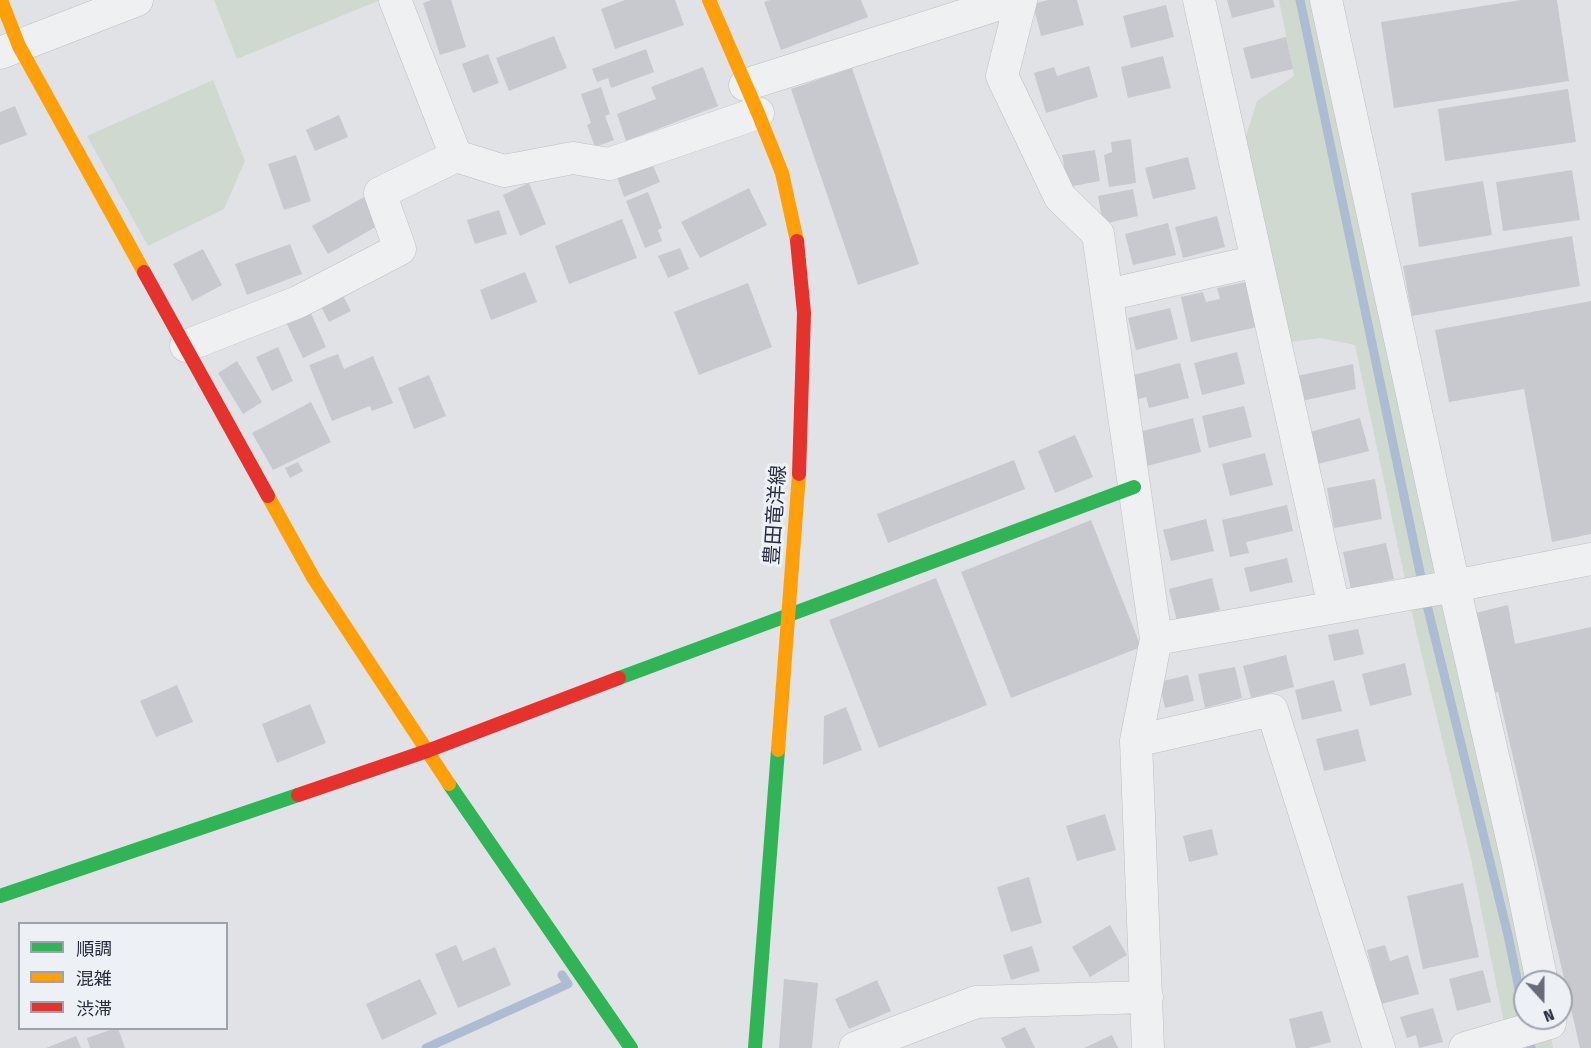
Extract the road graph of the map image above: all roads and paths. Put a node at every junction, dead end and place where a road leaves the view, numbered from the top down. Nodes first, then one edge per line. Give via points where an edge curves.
1 (1, 0) edge
2 (137, 0) edge
3 (395, 0) edge
4 (709, 0) edge
5 (1012, 0) edge
6 (1022, 0) edge
7 (1199, 0) edge
8 (1326, 0) edge
9 (9, 50) edge
10 (745, 85) junction
11 (758, 113) junction
12 (456, 156) junction
13 (1257, 261) junction
14 (1107, 295) junction
15 (186, 346) junction
16 (1134, 487) junction
17 (1591, 559) edge
18 (1454, 586) junction
19 (1334, 608) junction
20 (789, 614) junction
21 (1156, 639) junction
22 (1136, 741) junction
23 (427, 751) junction
24 (0, 896) edge
25 (1539, 970) edge
26 (1147, 997) junction
27 (1551, 1030) edge
28 (631, 1048) edge
29 (755, 1048) edge
30 (855, 1048) edge
31 (1149, 1048) edge
32 (1379, 1048) edge
33 (1464, 1048) edge

1 - 9 street
2 - 9 street
3 - 12 street
4 - 10 street, 豊田竜洋線
5 - 10 street
6 - 14 street via 1002,76 1060,196 1098,234
7 - 13 street
8 - 18 street
9 - 15 street
10 - 11 street, 豊田竜洋線
11 - 12 street via 609,164 573,158 504,171
11 - 20 street, 豊田竜洋線 via 782,173 798,245 804,313 800,464
12 - 15 street via 380,193 400,249 298,302
13 - 14 street
13 - 19 street
14 - 16 street
15 - 23 street via 314,579
16 - 20 street
16 - 21 street
17 - 18 street
18 - 19 street
18 - 25 street
19 - 21 street
20 - 23 street
20 - 29 street, 豊田竜洋線
21 - 22 street
22 - 26 street
22 - 32 street via 1272,710
23 - 24 street
23 - 28 street
26 - 30 street via 976,1002
26 - 31 street
27 - 33 street

